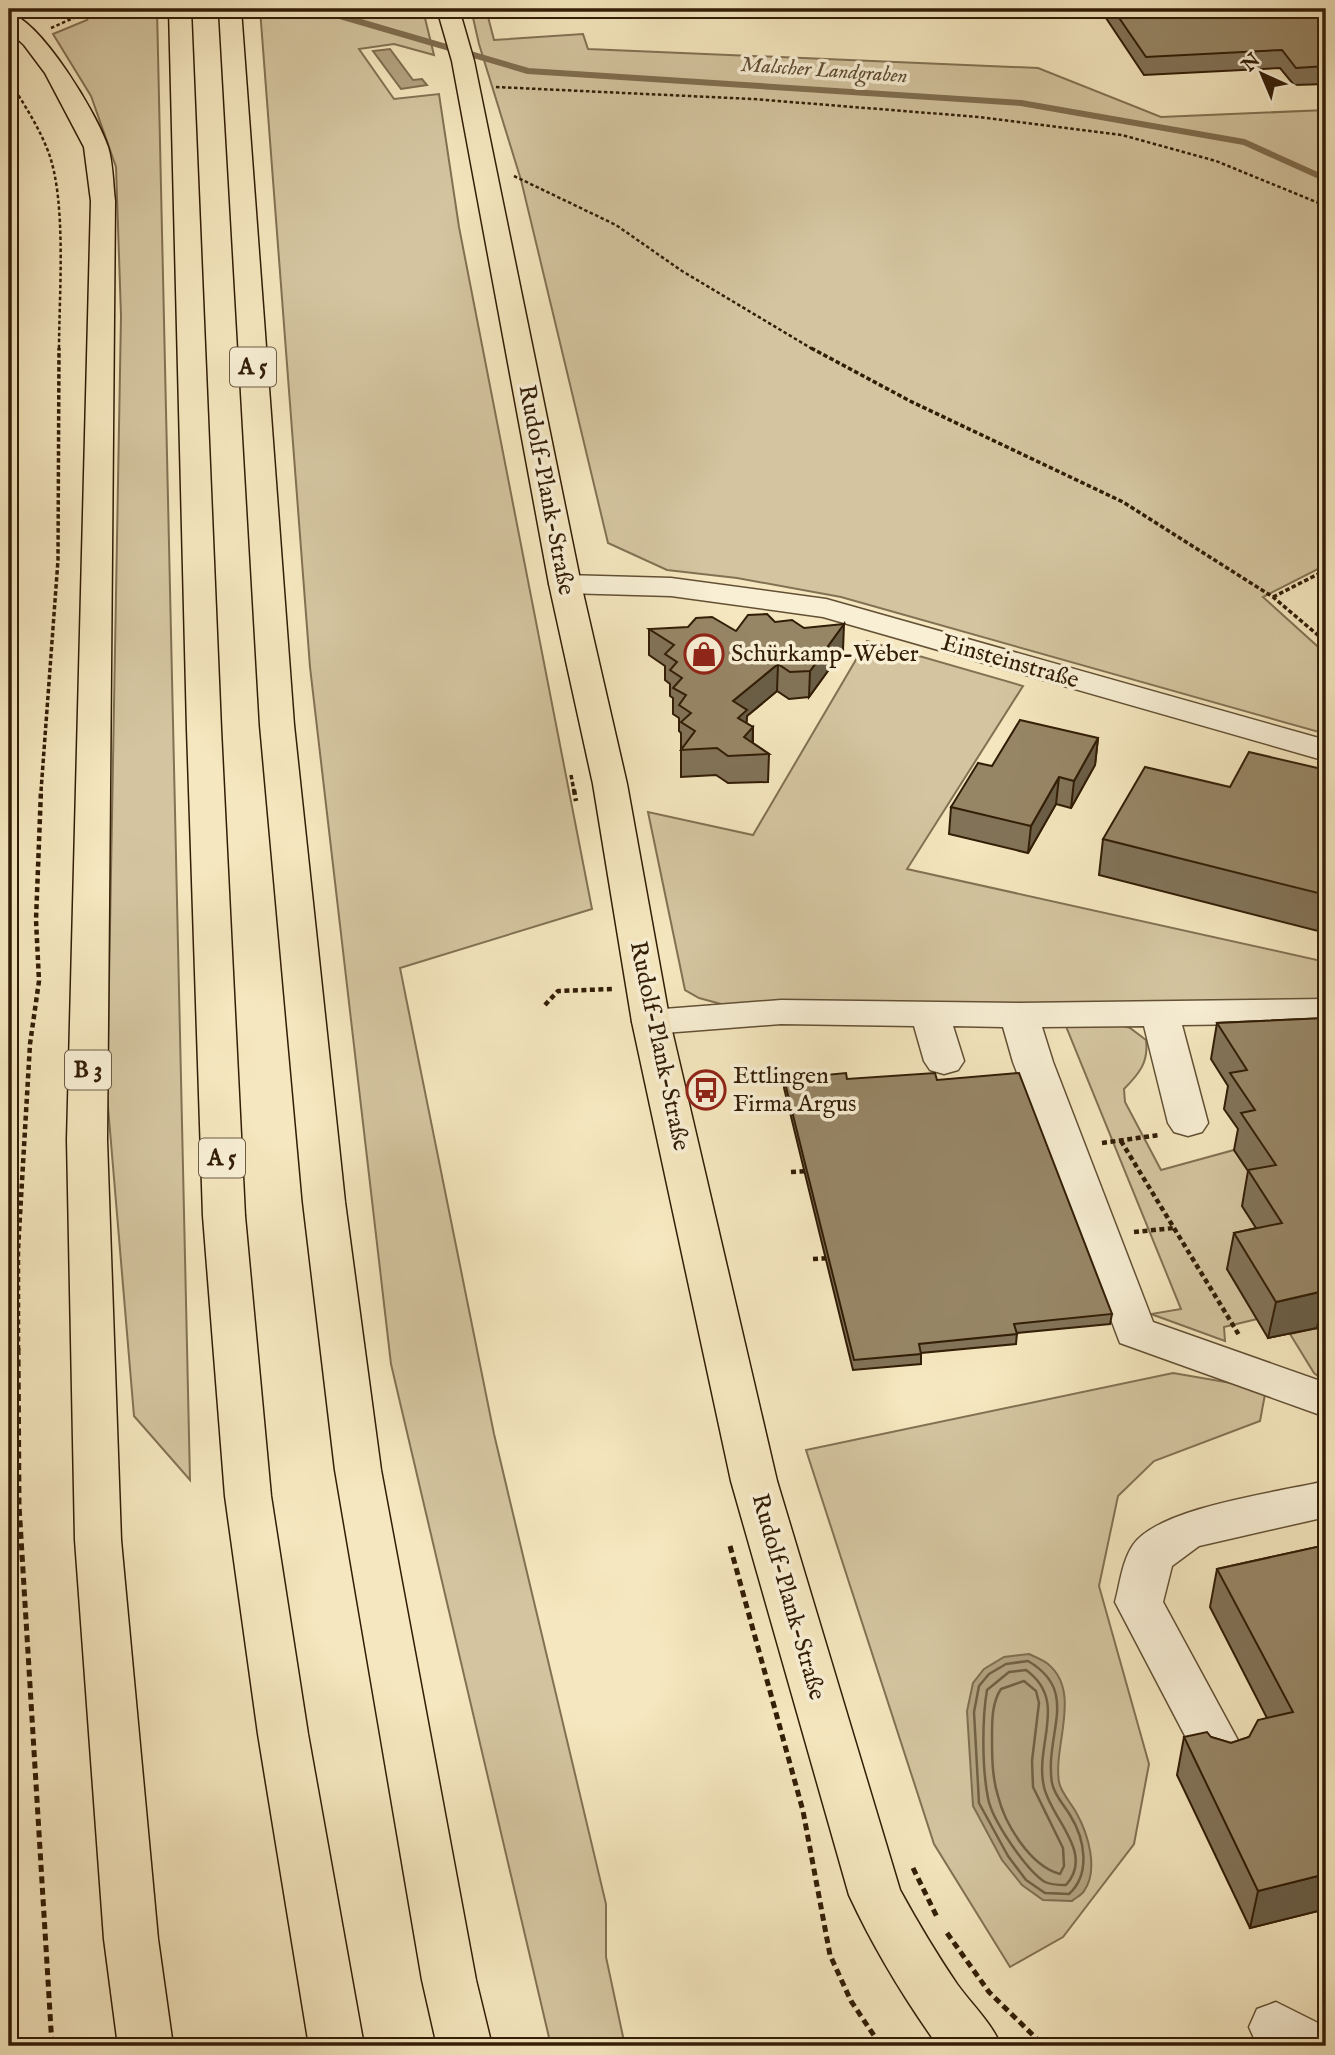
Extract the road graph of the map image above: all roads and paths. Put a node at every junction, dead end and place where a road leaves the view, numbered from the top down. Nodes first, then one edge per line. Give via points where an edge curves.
1 (29, 9) edge
2 (77, 9) edge
3 (180, 9) edge
4 (230, 9) edge
5 (448, 9) edge
6 (9, 20) edge
7 (40, 34) junction
8 (9, 80) edge
9 (467, 88) junction
10 (483, 172) junction
11 (1326, 206) edge
12 (1326, 570) edge
13 (565, 584) junction
14 (1273, 597) junction
15 (1326, 642) edge
16 (1326, 751) edge
17 (545, 1004) dead end
18 (632, 1006) junction
19 (1326, 1011) edge
20 (1160, 1013) junction
21 (930, 1014) junction
22 (1019, 1015) junction
23 (944, 1060) dead end
24 (1188, 1122) joint
25 (1121, 1141) junction
26 (1065, 1147) junction
27 (817, 1170) edge
28 (791, 1172) dead end
29 (1174, 1228) junction
30 (1098, 1235) junction
31 (840, 1257) edge
32 (813, 1259) dead end
33 (1243, 1370) junction
34 (1326, 1399) edge
35 (1326, 1499) edge
36 (1222, 1757) edge
37 (907, 1856) dead end
38 (52, 2046) edge
39 (146, 2046) edge
40 (337, 2046) edge
41 (465, 2046) edge
42 (974, 2046) edge
43 (1044, 2046) edge

1 - 7 main road
2 - 7 path via 75,19
3 - 40 main road, A 5 via 224,1216 248,1496
4 - 41 main road, A 5 via 277,725 324,1202 358,1470 446,1967
5 - 9 main road, Rudolf-Plank-Straße
6 - 7 main road, B 3
7 - 39 main road, B 3 via 96,147 103,201 87,1140 98,1540 131,1939
8 - 38 path via 49,153 59,230 58,560 39,824 39,981 30,1044 18,1250 19,1505
9 - 10 main road, Rudolf-Plank-Straße
9 - 11 path via 754,99 979,117 1122,135 1216,161
10 - 13 main road, Rudolf-Plank-Straße
10 - 14 path via 503,171 616,225 779,332 910,401 1123,502
12 - 14 path
13 - 16 street, Einsteinstraße via 671,587 826,608
13 - 18 main road, Rudolf-Plank-Straße via 610,783
14 - 15 path
17 - 18 path via 558,991
18 - 21 street
18 - 42 main road, Rudolf-Plank-Straße via 754,1481 875,1895 912,1964
19 - 20 street
20 - 22 street
20 - 24 street
21 - 22 street
21 - 23 street
22 - 26 street
24 - 25 path via 1152,1137
25 - 26 path
25 - 29 path
26 - 30 street
27 - 28 path
29 - 30 path
29 - 33 path via 1250,1353
30 - 33 street via 1135,1332
31 - 32 path
33 - 34 street
35 - 36 street via 1185,1531 1151,1556 1139,1602
37 - 43 path via 941,1925 989,1992

